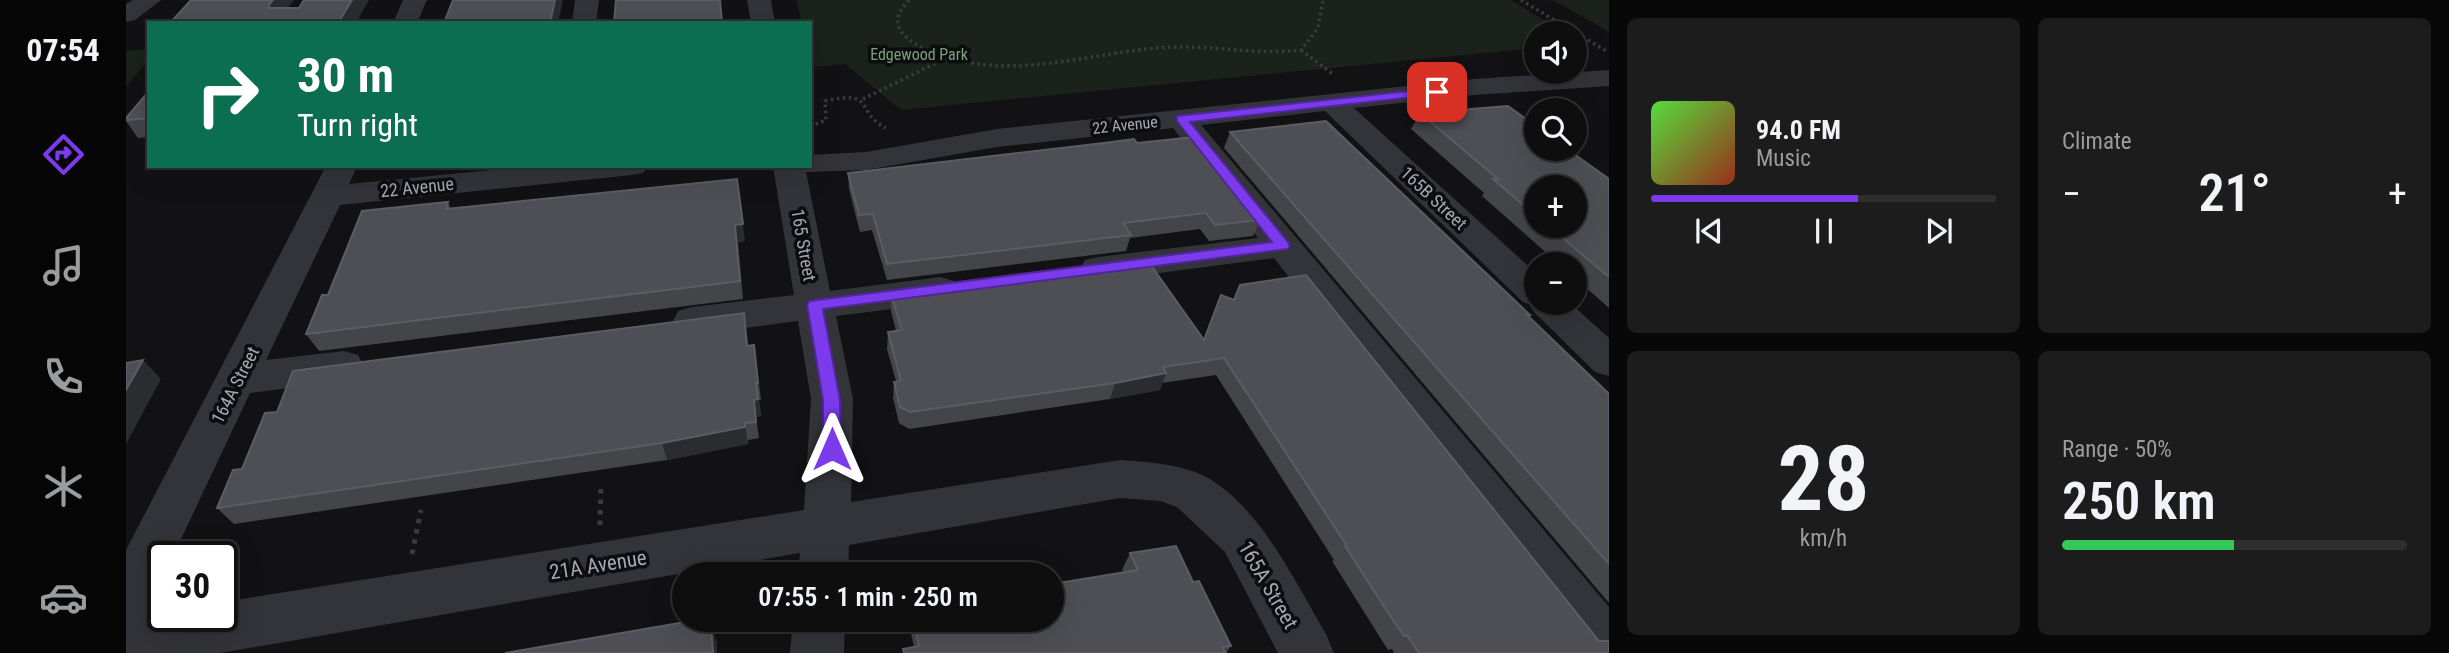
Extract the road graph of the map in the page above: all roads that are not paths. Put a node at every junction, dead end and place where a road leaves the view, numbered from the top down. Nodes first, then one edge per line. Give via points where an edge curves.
1 (149, 0) edge
2 (415, 0) edge
3 (587, 0) edge
4 (758, 0) edge
5 (126, 15) edge
6 (406, 21) edge
7 (584, 21) edge
8 (763, 21) edge
9 (1609, 78) edge
10 (1474, 87) junction
11 (1334, 89) junction
12 (1508, 113) edge
13 (1181, 119) junction
14 (812, 164) edge
15 (585, 168) edge
16 (789, 168) edge
17 (562, 169) edge
18 (335, 181) edge
19 (1283, 246) junction
20 (1064, 274) edge
21 (1524, 281) edge
22 (982, 284) edge
23 (815, 305) junction
24 (1559, 315) edge
25 (651, 327) edge
26 (1609, 361) edge
27 (374, 362) edge
28 (239, 379) junction
29 (1193, 493) joint
30 (824, 551) edge
31 (126, 603) edge
32 (818, 632) edge
33 (126, 643) edge
34 (1609, 648) edge
35 (817, 653) edge
36 (1307, 653) edge

1 - 5 street
2 - 6 street
3 - 7 street
4 - 8 street
9 - 10 street, 22 Avenue
10 - 11 street, 22 Avenue
10 - 12 street
11 - 13 street, 22 Avenue
11 - 21 street, 165B Street
13 - 14 street, 22 Avenue via 997,138 866,161
13 - 19 street
15 - 17 street, 22 Avenue
16 - 23 street, 165 Street
17 - 18 street, 22 Avenue
18 - 28 street, 164A Street
19 - 20 street
19 - 34 street
22 - 23 street
23 - 25 street
23 - 30 street, 165 Street via 832,400
24 - 26 street
27 - 28 street
28 - 31 street, 164A Street via 176,495
29 - 30 street, 21A Avenue via 1160,482 1120,479
29 - 36 street, 165A Street via 1242,537
30 - 33 street, 21A Avenue
32 - 35 street

